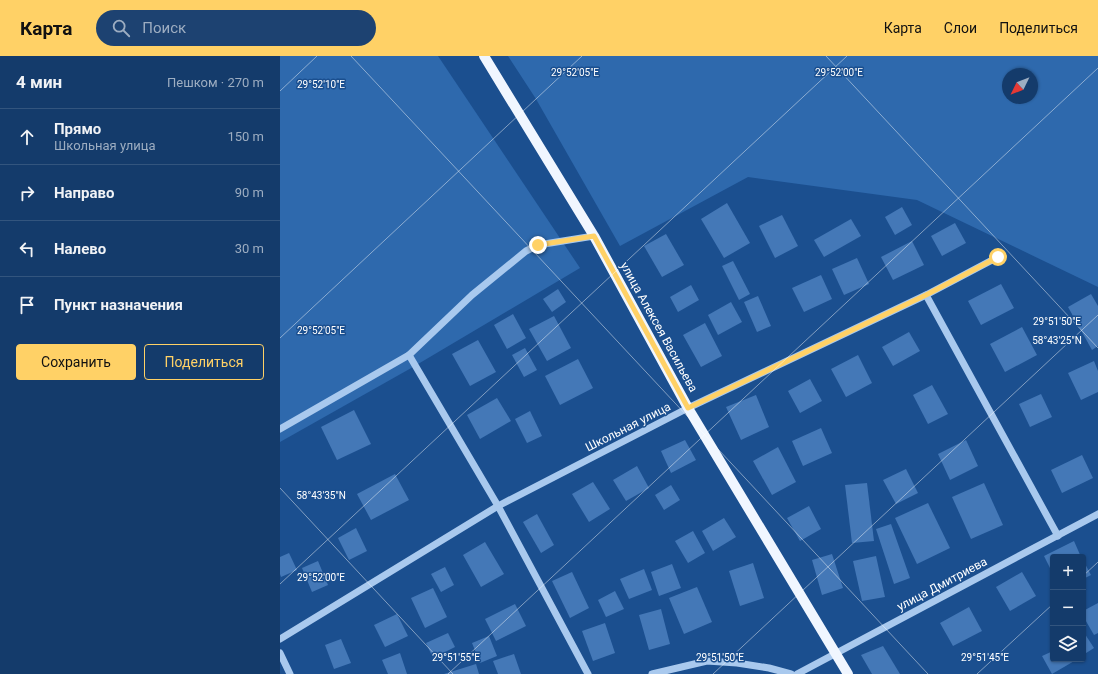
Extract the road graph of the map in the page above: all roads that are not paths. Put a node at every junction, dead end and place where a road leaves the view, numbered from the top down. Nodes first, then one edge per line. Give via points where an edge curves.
1 (484, 56) edge
2 (594, 236) junction
3 (998, 257) dead end
4 (926, 295) junction
5 (409, 355) junction
6 (688, 408) junction
7 (280, 429) edge
8 (498, 506) junction
9 (1098, 514) edge
10 (1058, 536) junction
11 (280, 639) edge
12 (280, 653) edge
13 (835, 653) junction
14 (290, 674) edge
15 (588, 674) edge
16 (652, 674) edge
17 (791, 674) edge
18 (797, 674) edge
19 (848, 674) edge

1 - 2 main road, улица Алексея Васильева
2 - 5 street via 538,245 526,251 472,295
2 - 6 main road, улица Алексея Васильева
3 - 4 street, Школьная улица
4 - 6 street, Школьная улица
4 - 10 street
5 - 7 street
5 - 8 street
6 - 8 street, Школьная улица
6 - 13 main road, улица Алексея Васильева
8 - 11 street, Школьная улица
8 - 15 street
9 - 10 street, улица Дмитриева
10 - 13 street, улица Дмитриева
12 - 14 street
13 - 18 street, улица Дмитриева
13 - 19 main road, улица Алексея Васильева
16 - 17 street via 707,661 737,663

